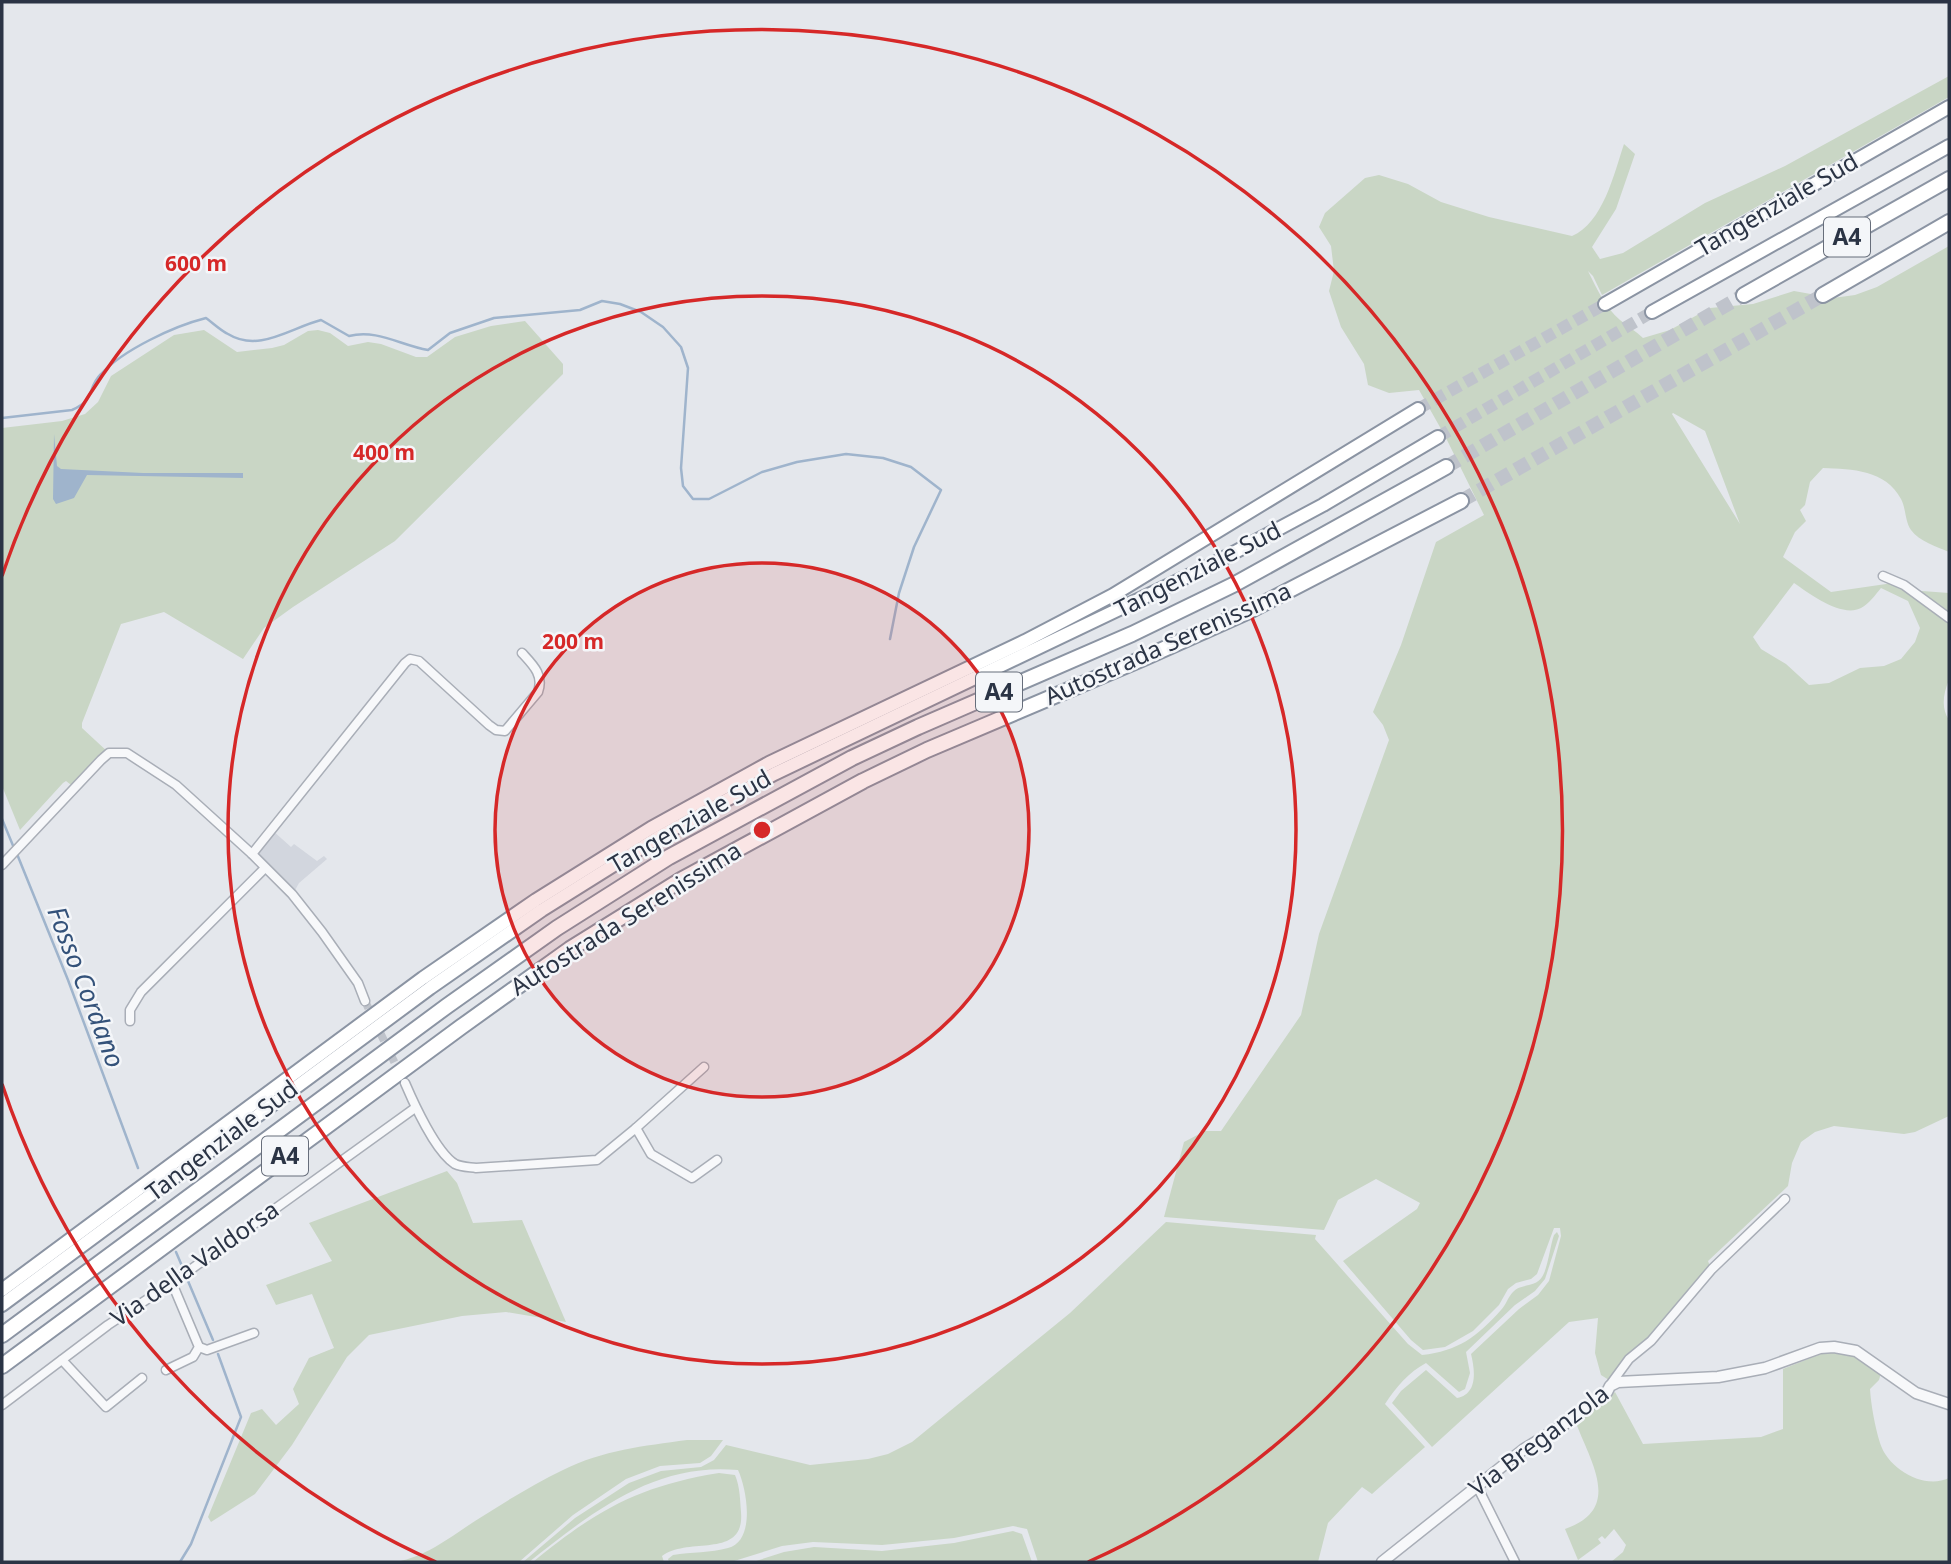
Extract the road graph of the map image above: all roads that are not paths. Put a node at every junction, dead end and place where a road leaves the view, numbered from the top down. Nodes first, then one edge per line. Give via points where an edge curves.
1 (1949, 107) edge
2 (1949, 146) edge
3 (1949, 179) edge
4 (1949, 222) edge
5 (1744, 295) tunnel mouth
6 (1824, 295) tunnel mouth
7 (1605, 304) tunnel mouth
8 (1652, 312) tunnel mouth
9 (1418, 409) tunnel mouth
10 (1438, 437) tunnel mouth
11 (1446, 467) tunnel mouth
12 (1461, 501) tunnel mouth
13 (1883, 576) dead end
14 (1949, 618) edge
15 (522, 653) dead end
16 (251, 854) junction
17 (5, 862) edge
18 (265, 868) junction
19 (365, 1001) tunnel mouth
20 (130, 1021) dead end
21 (704, 1067) dead end
22 (405, 1083) tunnel mouth
23 (415, 1108) junction
24 (636, 1128) junction
25 (718, 1160) dead end
26 (1785, 1199) dead end
27 (172, 1283) junction
28 (2, 1290) edge
29 (2, 1305) edge
30 (254, 1333) dead end
31 (2, 1335) edge
32 (199, 1347) junction
33 (62, 1360) junction
34 (2, 1366) edge
35 (166, 1370) dead end
36 (142, 1378) dead end
37 (1610, 1386) junction
38 (1949, 1404) edge
39 (2, 1405) edge
40 (1477, 1486) junction
41 (1382, 1562) edge
42 (1515, 1562) edge

1 - 7 highway, Tangenziale Sud
2 - 8 highway, Tangenziale Sud
3 - 5 highway, A4
4 - 6 highway, A4
9 - 28 highway, Tangenziale Sud via 1113,595 769,763 651,828 423,978
10 - 29 highway, Tangenziale Sud via 1207,567 786,768 657,838 430,988
11 - 31 highway, Autostrada Serenissima / A4 via 1235,584 852,758 669,857 447,1006
12 - 34 highway, Autostrada Serenissima / A4 via 1249,611 863,781 681,880 570,949 461,1027
13 - 14 street via 1905,585
15 - 16 street via 539,674 540,686 506,731 489,725 419,661 410,659
16 - 17 street via 176,785 121,752 101,760
16 - 18 street
18 - 19 street via 322,932 358,983
18 - 20 street via 141,992 130,1010
21 - 24 street
22 - 23 street
23 - 24 street via 446,1157 458,1166 476,1168 597,1160
23 - 27 street, Via della Valdorsa
24 - 25 street via 651,1154 692,1178
26 - 37 street via 1712,1269
27 - 32 street
27 - 33 street, Via della Valdorsa
30 - 32 street via 208,1350
32 - 35 street via 192,1357
33 - 36 street via 106,1407
33 - 39 street, Via della Valdorsa
37 - 38 street, Via Breganzola via 1718,1377 1833,1347 1856,1351 1916,1393
37 - 40 street, Via Breganzola
40 - 41 street, Via Breganzola
40 - 42 street

